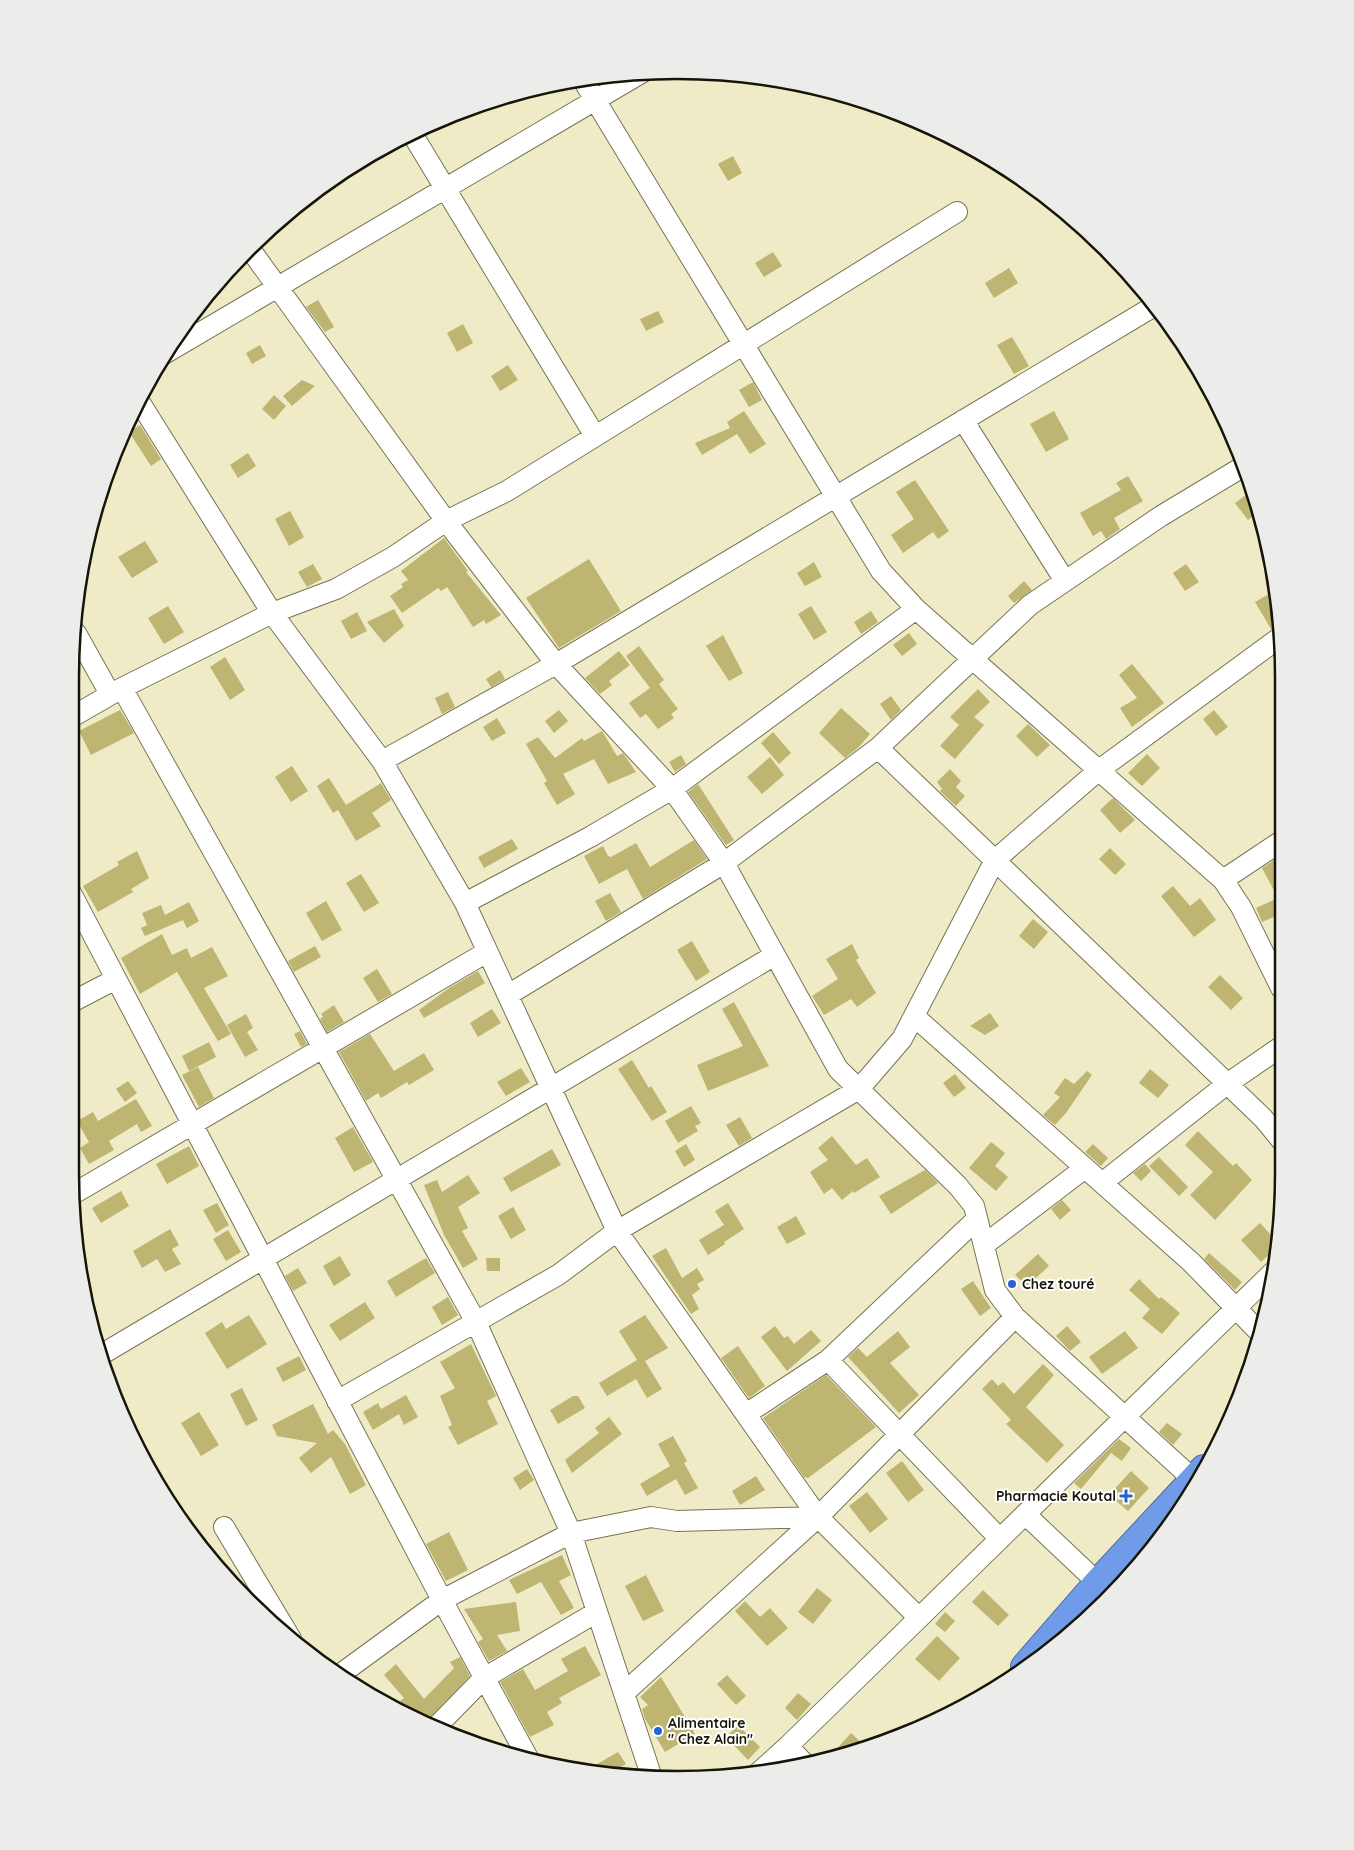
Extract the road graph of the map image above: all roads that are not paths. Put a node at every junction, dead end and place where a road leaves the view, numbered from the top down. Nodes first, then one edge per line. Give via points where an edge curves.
1 (627, 81) edge
2 (586, 86) edge
3 (595, 100) junction
4 (415, 139) edge
5 (445, 189) junction
6 (957, 212) dead end
7 (254, 254) edge
8 (278, 287) junction
9 (1149, 309) edge
10 (180, 344) edge
11 (743, 345) junction
12 (143, 407) edge
13 (963, 420) junction
14 (595, 436) junction
15 (1238, 470) edge
16 (836, 497) junction
17 (446, 521) junction
18 (1065, 581) junction
19 (916, 609) junction
20 (272, 613) junction
21 (80, 639) edge
22 (1274, 642) edge
23 (972, 657) junction
24 (556, 664) junction
25 (116, 691) junction
26 (79, 713) edge
27 (878, 748) junction
28 (382, 761) junction
29 (1099, 770) junction
30 (672, 789) junction
31 (1275, 845) edge
32 (995, 860) junction
33 (724, 864) junction
34 (1223, 880) junction
35 (465, 903) junction
36 (79, 908) edge
37 (488, 952) junction
38 (775, 955) junction
39 (1275, 976) edge
40 (116, 979) junction
41 (508, 995) junction
42 (79, 998) edge
43 (915, 1017) junction
44 (323, 1048) junction
45 (1275, 1051) edge
46 (1227, 1084) junction
47 (551, 1088) junction
48 (859, 1089) junction
49 (192, 1124) junction
50 (1275, 1133) edge
51 (1085, 1168) junction
52 (397, 1179) junction
53 (1102, 1182) junction
54 (79, 1190) edge
55 (977, 1219) junction
56 (617, 1231) junction
57 (984, 1246) junction
58 (263, 1259) junction
59 (1266, 1279) edge
60 (1236, 1308) junction
61 (1016, 1317) junction
62 (476, 1322) junction
63 (1255, 1328) edge
64 (106, 1352) edge
65 (828, 1360) junction
66 (337, 1401) junction
67 (746, 1414) junction
68 (1124, 1418) junction
69 (900, 1435) junction
70 (1195, 1471) edge
71 (1025, 1514) junction
72 (818, 1517) junction
73 (224, 1527) dead end
74 (571, 1533) junction
75 (1151, 1538) edge
76 (1000, 1539) junction
77 (1098, 1583) junction
78 (442, 1600) junction
79 (597, 1612) junction
80 (919, 1618) junction
81 (279, 1620) edge
82 (1043, 1646) edge
83 (346, 1670) edge
84 (484, 1678) junction
85 (624, 1693) junction
86 (440, 1723) edge
87 (788, 1746) junction
88 (524, 1752) edge
89 (800, 1759) edge
90 (768, 1764) edge
91 (649, 1770) edge

1 - 3 street
2 - 3 street
3 - 5 street
3 - 11 street
4 - 5 street
5 - 8 street
5 - 14 street
6 - 11 street
7 - 8 street
8 - 10 street
8 - 17 street
9 - 13 street
11 - 14 street
11 - 16 street
12 - 20 street
13 - 16 street
13 - 18 street
14 - 17 street via 507,491
15 - 18 street via 1161,516
16 - 19 street via 881,571
16 - 24 street
17 - 20 street via 393,557 336,589
17 - 24 street
18 - 23 street via 1030,605
19 - 23 street
19 - 30 street
20 - 25 street
20 - 28 street
21 - 25 street
22 - 29 street
23 - 27 street
23 - 29 street
24 - 28 street
24 - 30 street
25 - 26 street
25 - 44 street
27 - 32 street
27 - 33 street
28 - 35 street
29 - 32 street
29 - 34 street
30 - 33 street
30 - 35 street
31 - 34 street
32 - 43 street
32 - 46 street
33 - 38 street
33 - 41 street
34 - 39 street via 1241,907
35 - 37 street
36 - 40 street
37 - 41 street
37 - 44 street
38 - 47 street
38 - 48 street via 838,1068
40 - 42 street
40 - 49 street
41 - 47 street
43 - 48 street via 902,1039
43 - 51 street
44 - 49 street
44 - 52 street
45 - 46 street
46 - 50 street
46 - 53 street
47 - 52 street
47 - 56 street
48 - 55 street via 958,1186 974,1206
48 - 56 street
49 - 54 street
49 - 58 street
51 - 53 street
51 - 57 street
52 - 58 street
52 - 62 street
53 - 60 street via 1191,1262
55 - 57 street
55 - 65 street
56 - 62 street via 558,1276
56 - 67 street
57 - 61 street via 995,1290
58 - 64 street
58 - 66 street
59 - 60 street
60 - 63 street
60 - 68 street
61 - 68 street
61 - 69 street
62 - 66 street
62 - 74 street
65 - 67 street
65 - 69 street
66 - 78 street
67 - 72 street
68 - 70 street
68 - 71 street
69 - 72 street
69 - 76 street
71 - 76 street
71 - 77 street
72 - 74 street via 677,1521 651,1517
72 - 80 street
72 - 85 street
73 - 81 street
74 - 78 street
74 - 79 street
75 - 77 highway
76 - 80 street
77 - 82 highway
78 - 83 street
78 - 84 street
79 - 84 street
79 - 85 street
80 - 87 street
84 - 86 street
84 - 88 street
85 - 91 street
87 - 89 street
87 - 90 street

